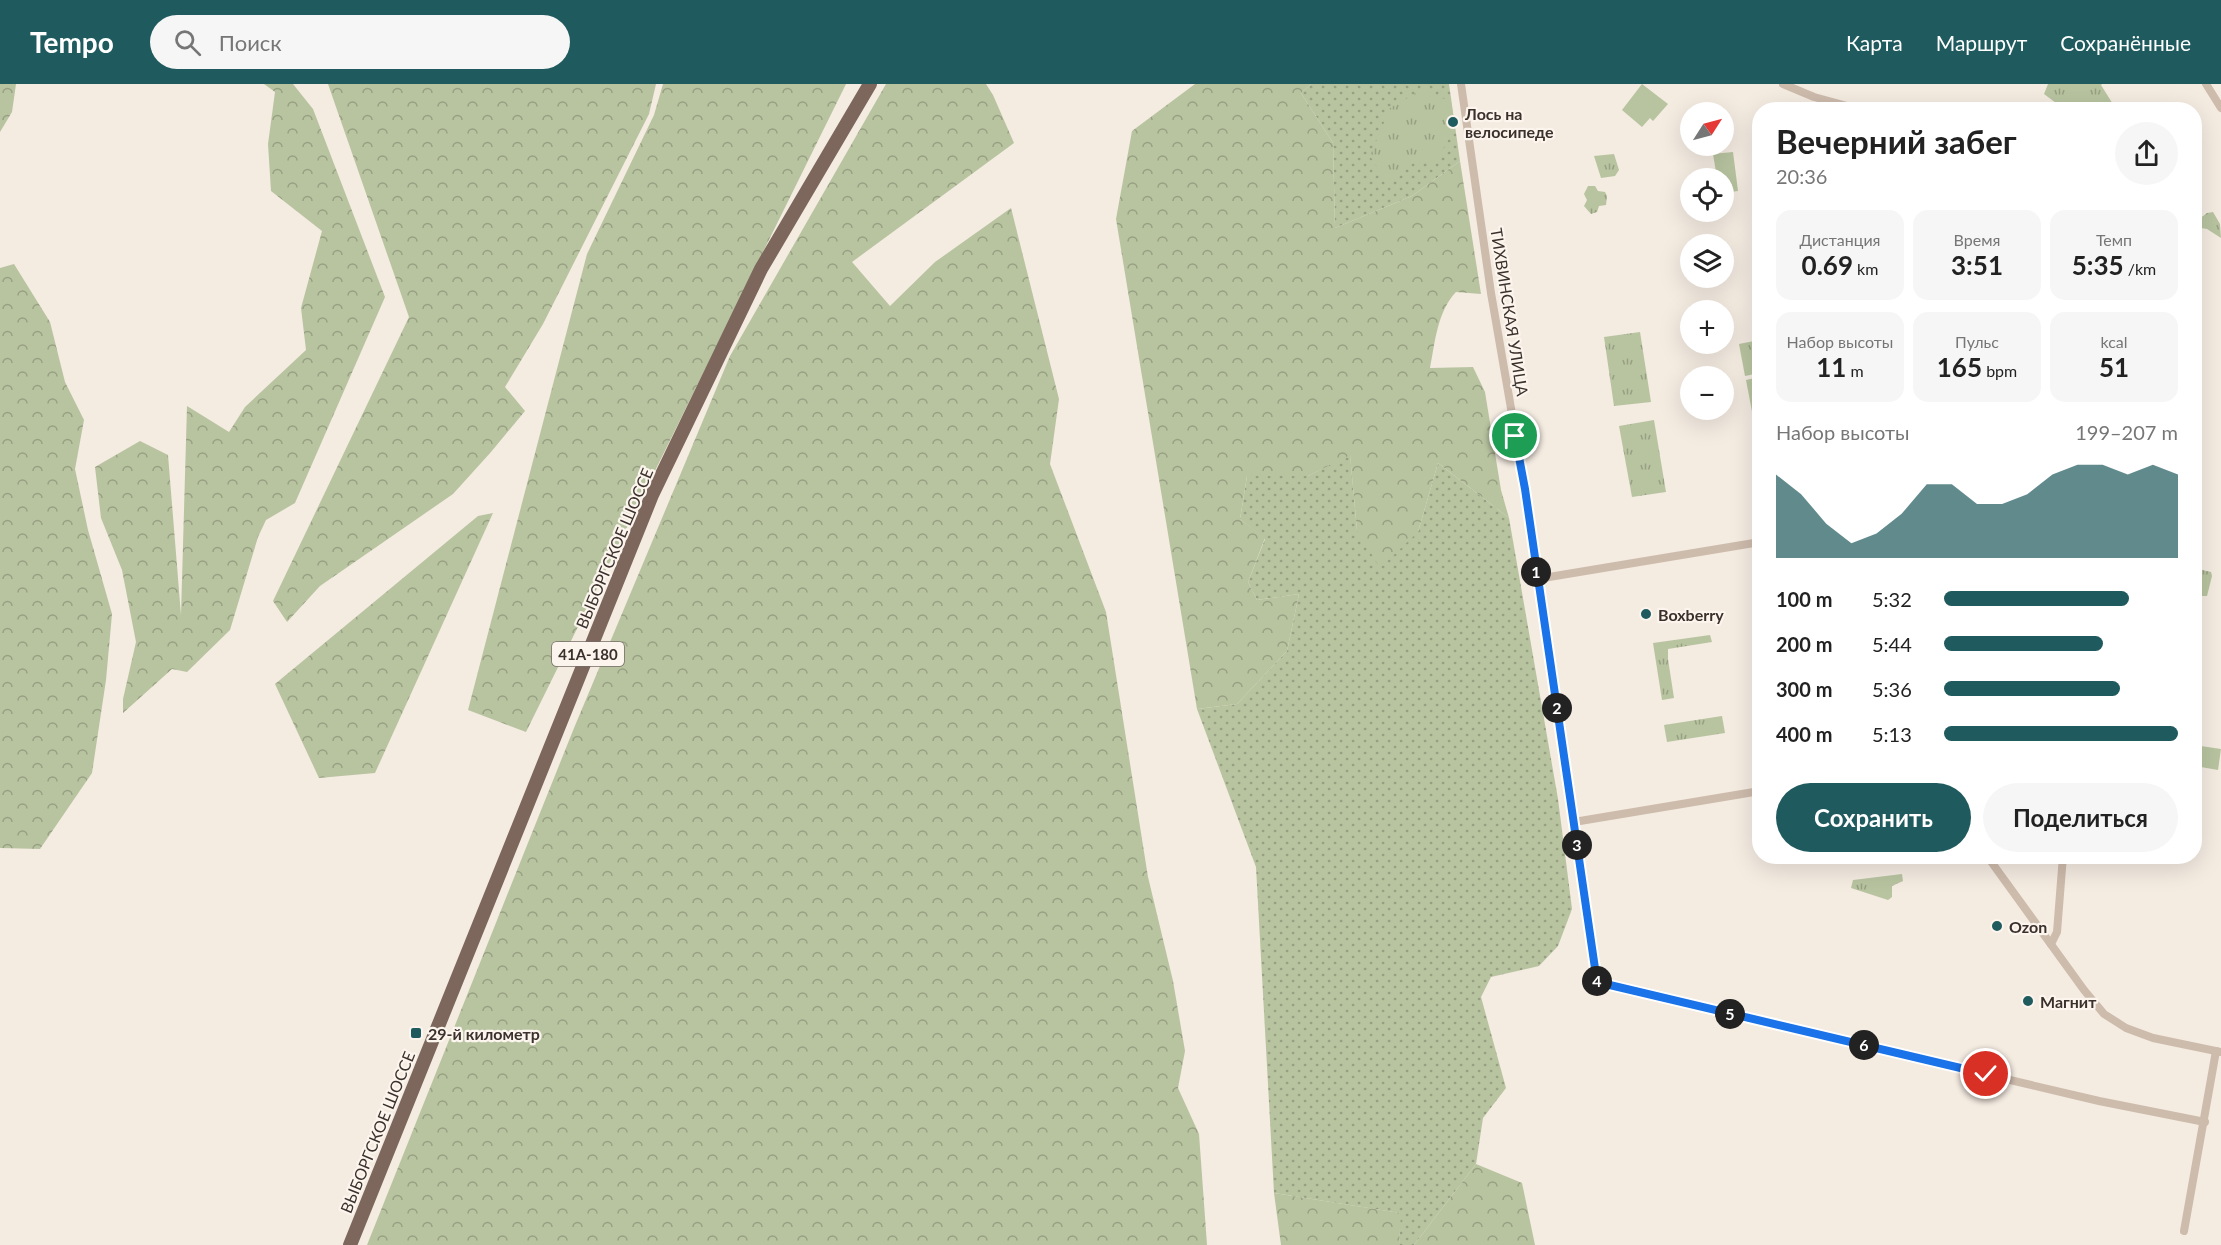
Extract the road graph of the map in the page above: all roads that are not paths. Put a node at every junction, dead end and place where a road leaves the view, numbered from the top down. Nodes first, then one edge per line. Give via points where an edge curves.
1 (870, 84) edge
2 (1461, 84) edge
3 (1783, 84) edge
4 (2206, 84) edge
5 (1824, 102) edge
6 (2221, 108) edge
7 (1752, 543) edge
8 (1538, 579) junction
9 (1752, 792) edge
10 (1574, 822) junction
11 (1993, 864) edge
12 (2062, 864) edge
13 (2051, 944) junction
14 (2219, 1052) edge
15 (2205, 1122) junction
16 (2184, 1231) dead end
17 (350, 1245) edge

1 - 17 main road, ВЫБОРГСКОЕ ШОССЕ / 41А-180 via 761,269 652,495
2 - 8 street, ТИХВИНСКАЯ УЛИЦА
3 - 5 street
4 - 6 street
7 - 8 street
8 - 10 street, ТИХВИНСКАЯ УЛИЦА
9 - 10 street
10 - 15 street, ТИХВИНСКАЯ УЛИЦА via 1597,982 2099,1101
11 - 13 street
12 - 13 street via 2057,932
13 - 14 street via 2104,1014 2153,1038
14 - 15 street
15 - 16 street

